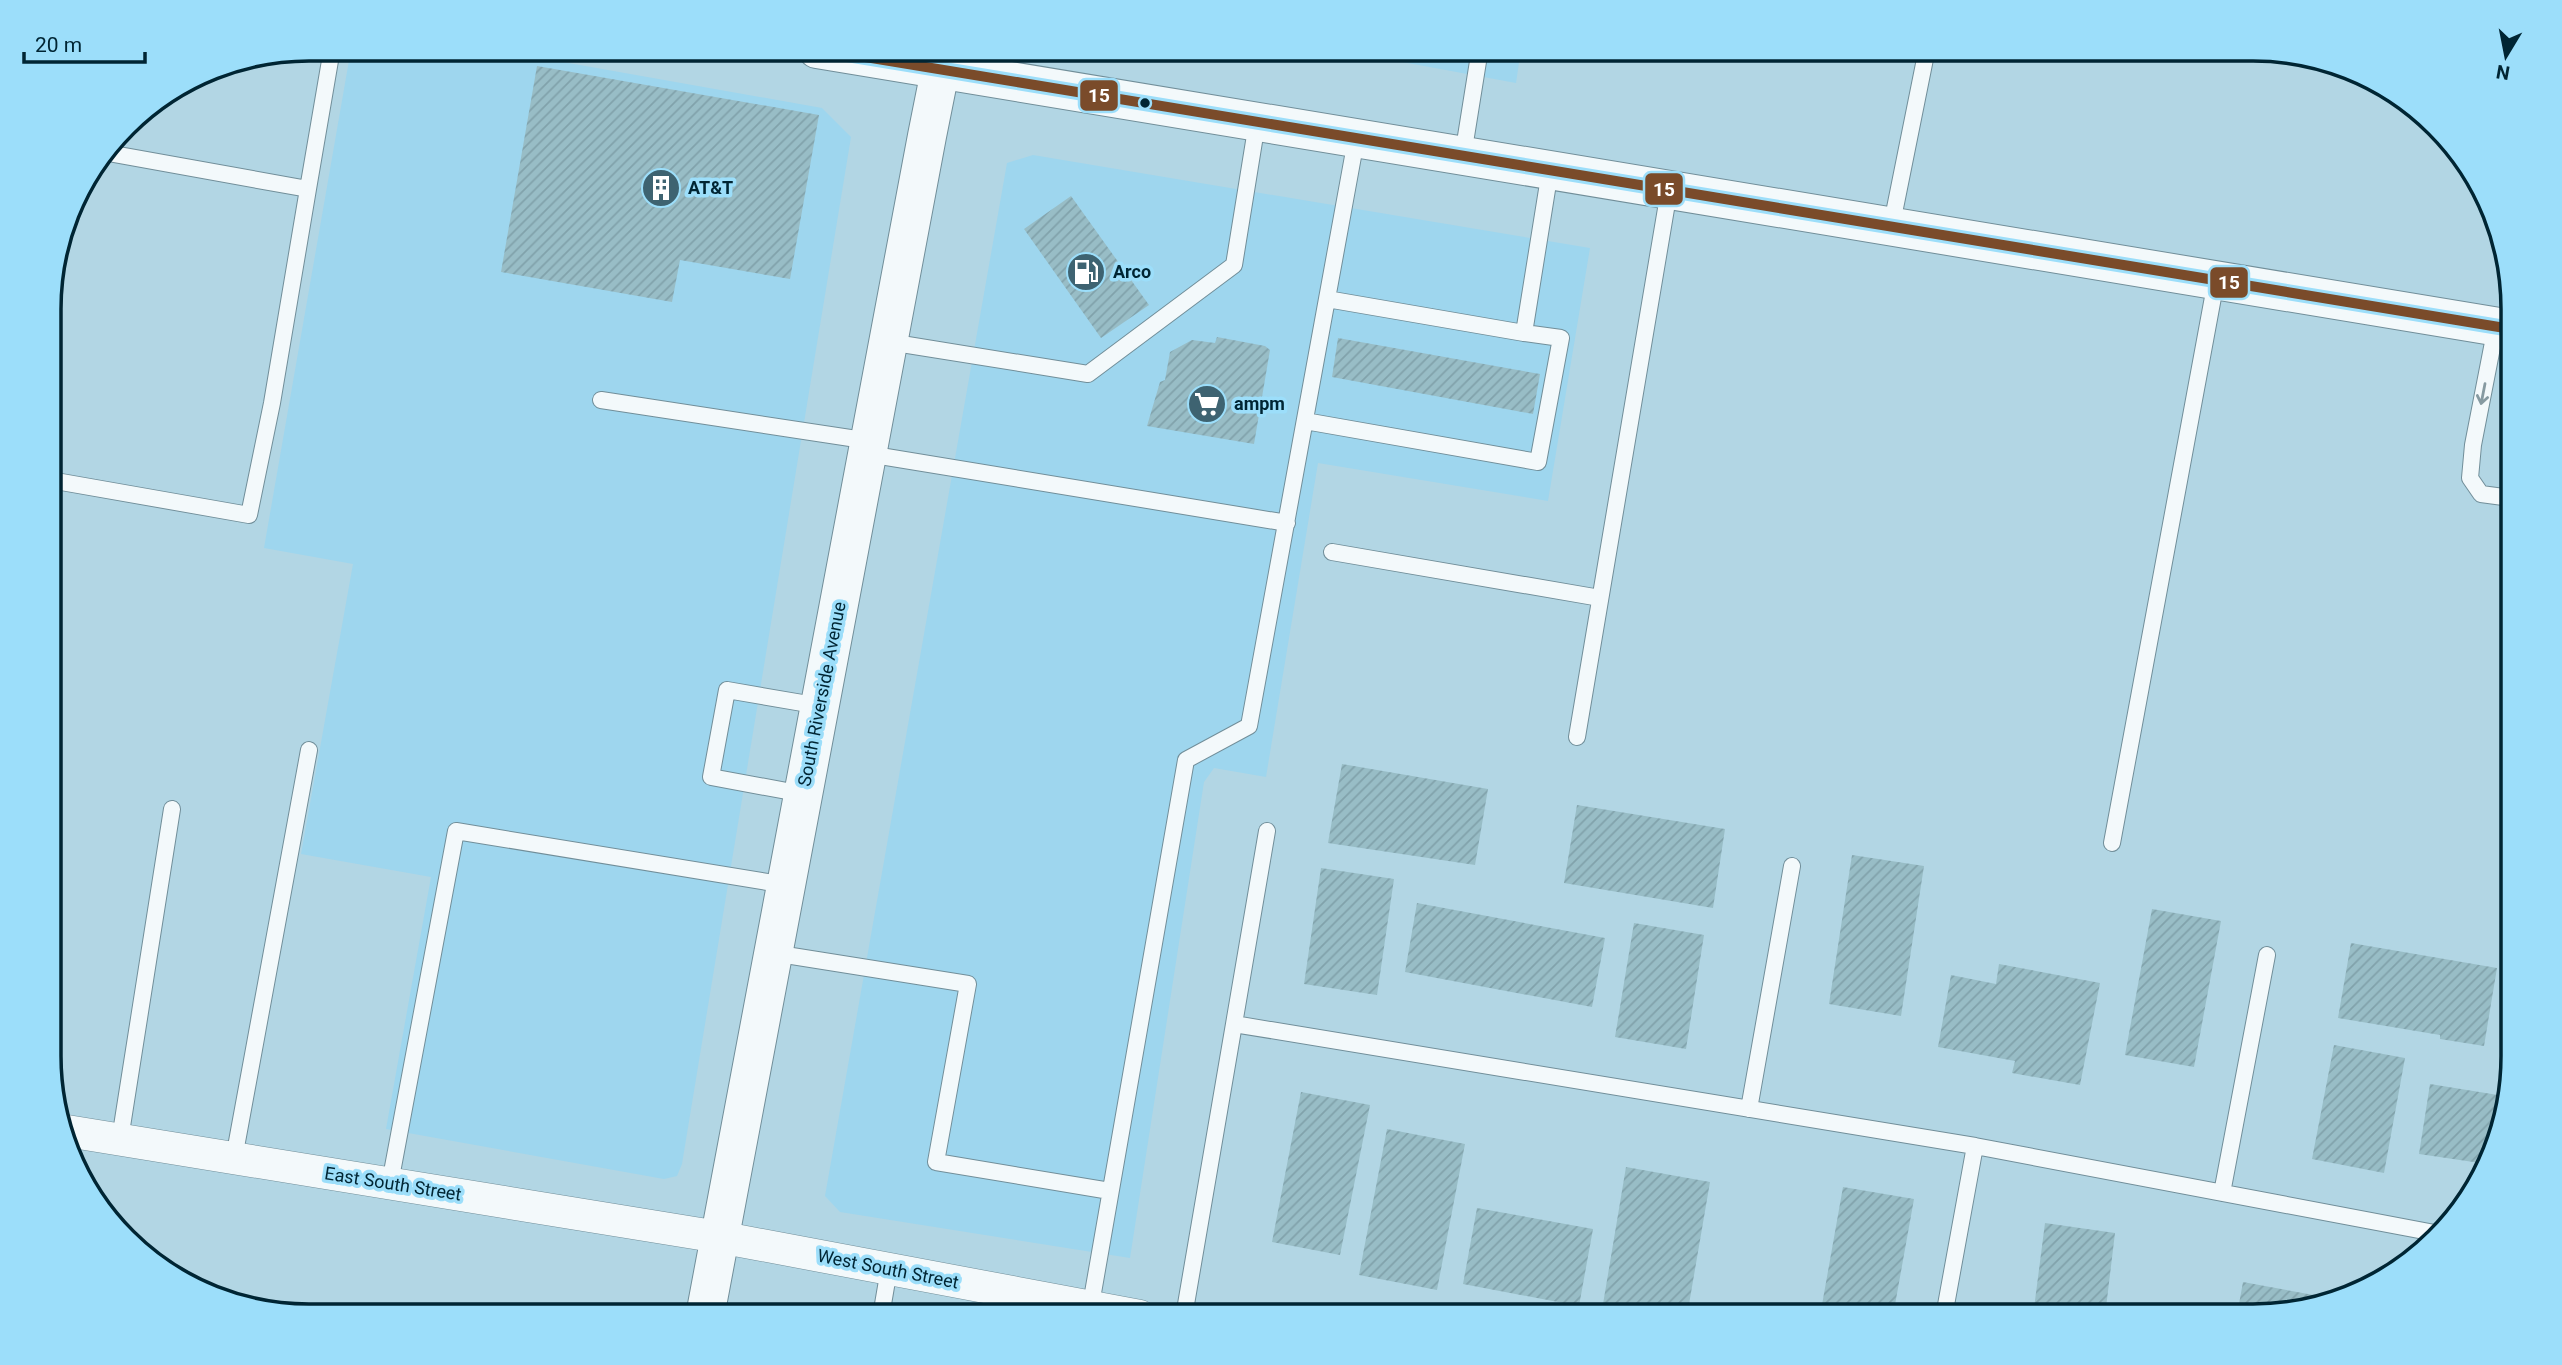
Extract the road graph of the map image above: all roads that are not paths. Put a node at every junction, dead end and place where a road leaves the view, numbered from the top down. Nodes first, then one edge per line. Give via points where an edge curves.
1 (330, 61) edge
2 (945, 61) edge
3 (973, 61) edge
4 (1478, 61) edge
5 (1925, 61) edge
6 (1257, 123) junction
7 (1356, 140) junction
8 (116, 154) edge
9 (1463, 158) junction
10 (1550, 172) junction
11 (308, 189) junction
12 (1669, 191) junction
13 (1891, 228) junction
14 (2216, 281) junction
15 (1327, 299) junction
16 (2501, 328) edge
17 (1524, 332) junction
18 (2501, 339) edge
19 (889, 342) junction
20 (601, 400) dead end
21 (1305, 421) junction
22 (869, 447) junction
23 (62, 482) edge
24 (2501, 497) edge
25 (1287, 523) junction
26 (1332, 552) dead end
27 (1600, 598) junction
28 (820, 706) junction
29 (1577, 737) dead end
30 (309, 750) dead end
31 (803, 794) junction
32 (172, 809) dead end
33 (1267, 831) dead end
34 (2112, 843) dead end
35 (1792, 866) dead end
36 (786, 885) junction
37 (773, 953) junction
38 (2267, 955) dead end
39 (1234, 1024) junction
40 (1749, 1109) junction
41 (73, 1131) edge
42 (120, 1139) junction
43 (1975, 1146) junction
44 (234, 1158) junction
45 (390, 1183) junction
46 (1110, 1191) junction
47 (2222, 1193) junction
48 (2427, 1232) edge
49 (719, 1237) junction
50 (889, 1269) junction
51 (707, 1304) edge
52 (883, 1304) edge
53 (1056, 1304) edge
54 (1090, 1304) edge
55 (1186, 1304) edge
56 (1946, 1304) edge

1 - 11 lane
2 - 19 main road, South Riverside Avenue
3 - 6 main road
4 - 9 lane
5 - 13 lane
6 - 7 main road
6 - 19 lane via 1234,265 1088,374
7 - 9 main road
7 - 15 lane
8 - 11 lane
9 - 10 main road
10 - 12 main road
10 - 17 lane
11 - 23 lane via 250,515
12 - 13 main road
12 - 27 lane
13 - 14 main road
14 - 16 main road
14 - 34 lane
15 - 17 lane
15 - 21 lane
17 - 21 lane via 1561,338 1538,462
18 -> 24 lane via 2473,445 2470,478 2481,494
19 - 22 main road, South Riverside Avenue
20 - 22 lane
21 - 25 lane
22 - 25 lane
22 - 28 main road, South Riverside Avenue
25 - 46 lane via 1249,726 1186,760
26 - 27 lane
27 - 29 lane
28 - 31 main road, South Riverside Avenue
28 - 31 lane via 727,690 711,777
30 - 44 lane
31 - 36 main road, South Riverside Avenue
32 - 42 lane
33 - 39 lane
35 - 40 lane
36 - 37 main road, South Riverside Avenue
36 - 45 lane via 456,831
37 - 46 lane via 968,984 936,1162
37 - 49 main road, South Riverside Avenue
38 - 47 lane
39 - 40 lane
39 - 55 lane
40 - 43 lane
41 - 42 street, East South Street
42 - 44 street, East South Street
43 - 47 lane
43 - 56 lane
44 - 45 street, East South Street
45 - 49 street, East South Street
46 - 54 lane
47 - 48 lane
49 - 50 street, West South Street
49 - 51 main road, South Riverside Avenue
50 - 52 lane
50 - 53 street, West South Street

